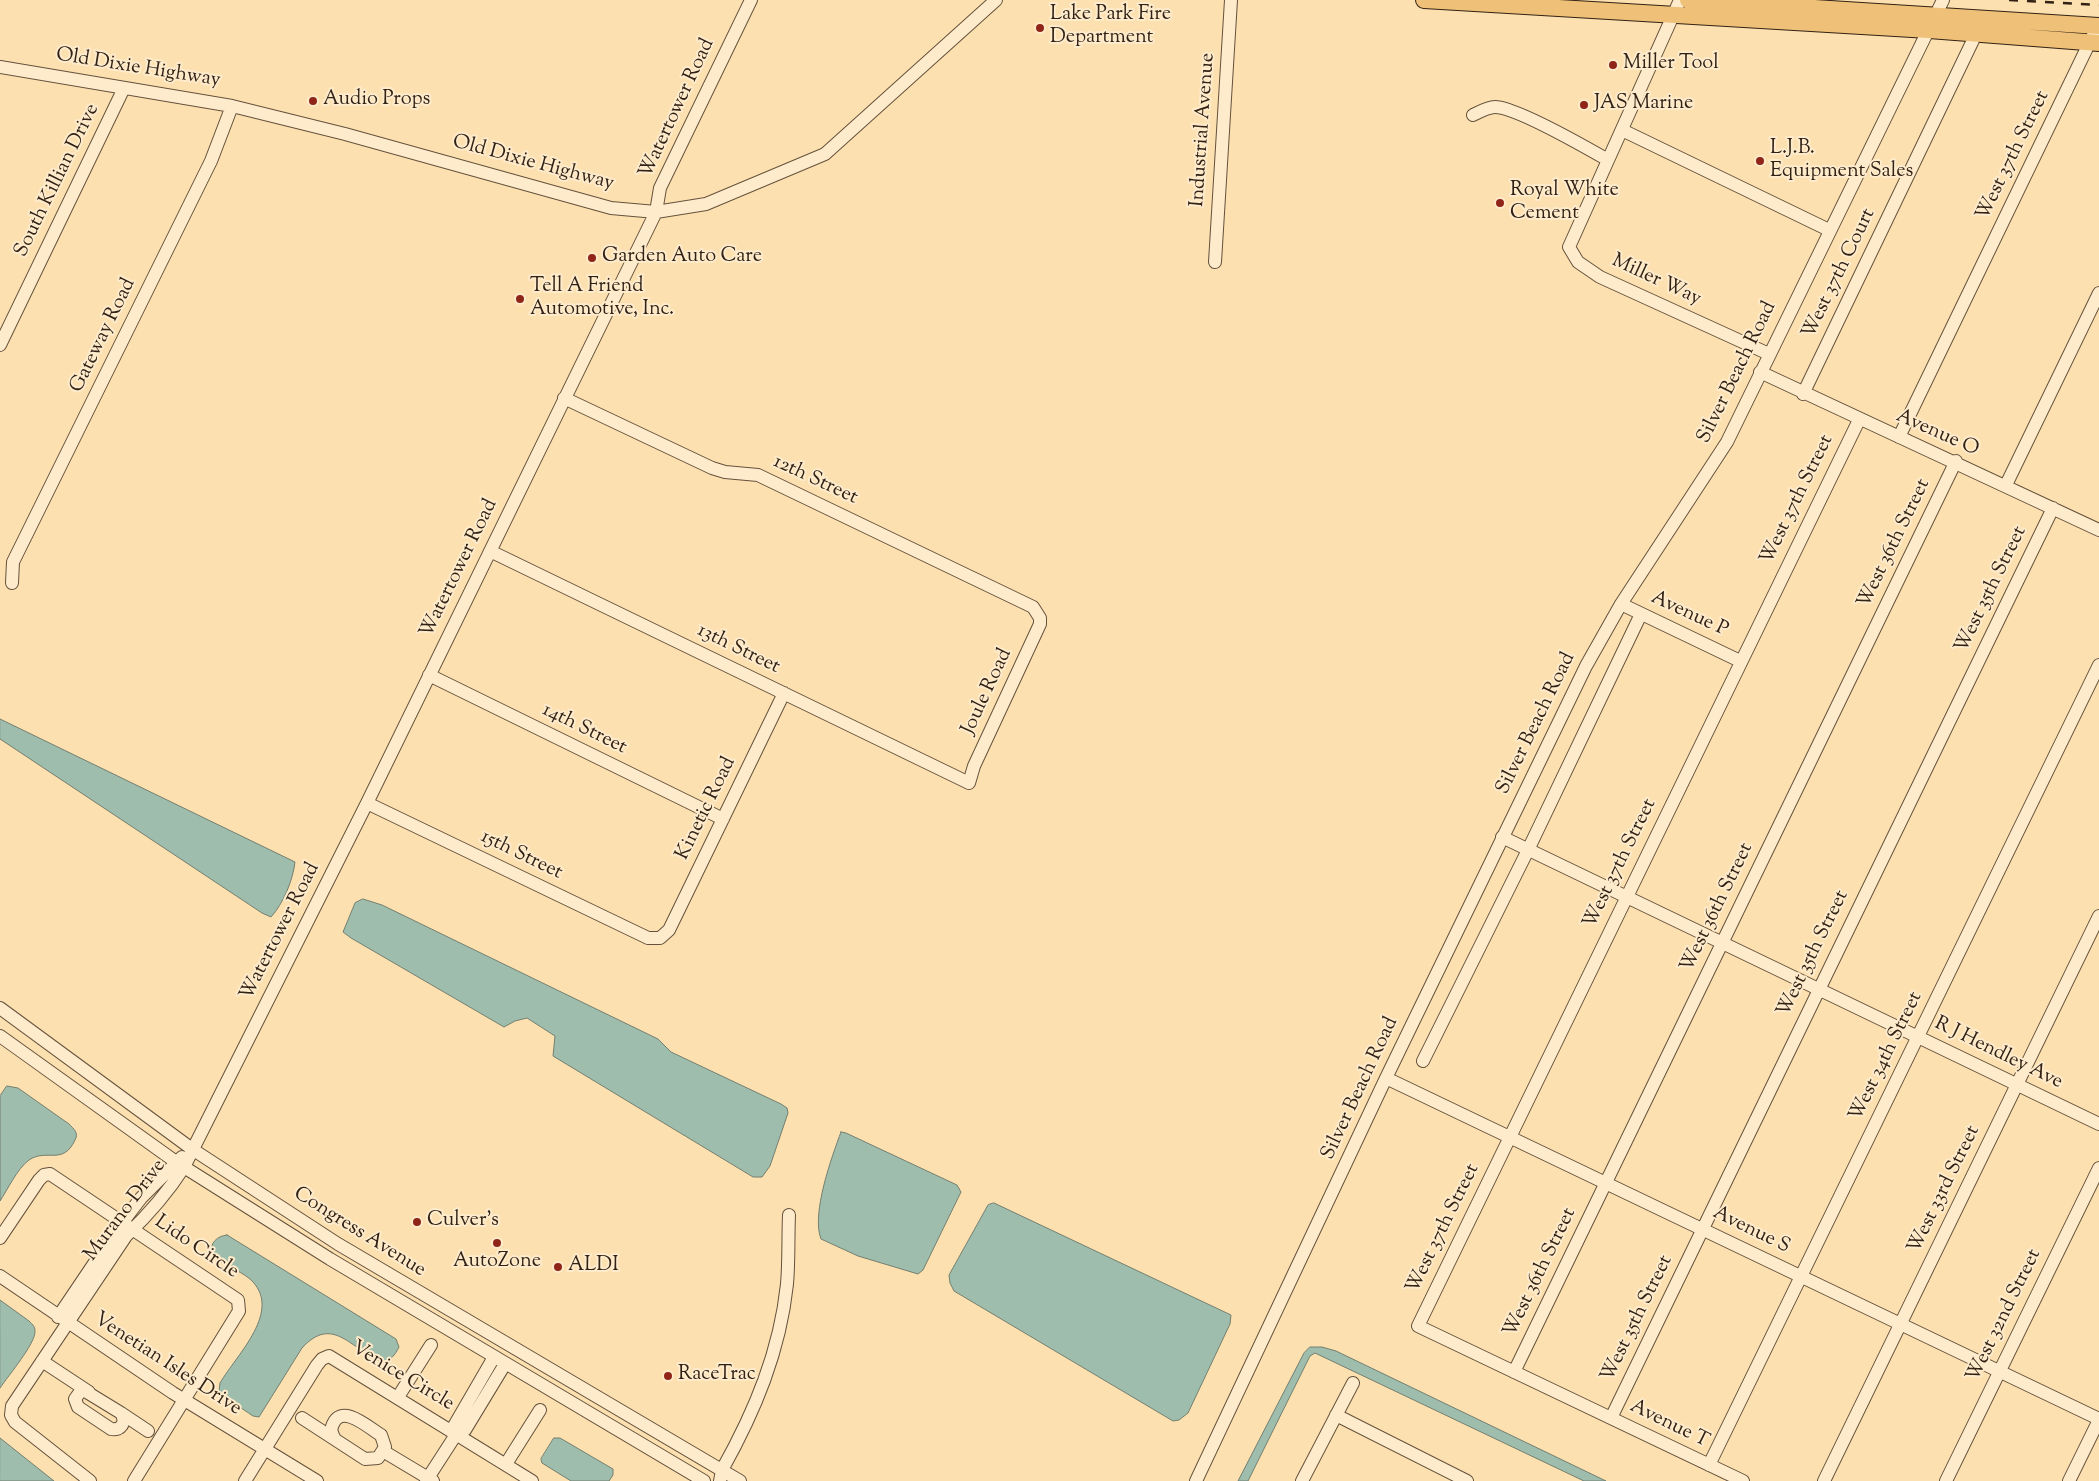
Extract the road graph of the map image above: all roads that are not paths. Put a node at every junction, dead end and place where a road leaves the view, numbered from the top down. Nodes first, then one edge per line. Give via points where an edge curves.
1 (751, 0) edge
2 (996, 0) edge
3 (1231, 0) edge
4 (1424, 0) edge
5 (1688, 0) edge
6 (1943, 0) edge
7 (1677, 7) edge
8 (1932, 23) junction
9 (2098, 26) edge
10 (1976, 34) junction
11 (2094, 42) edge
12 (0, 67) edge
13 (124, 88) junction
14 (232, 106) junction
15 (1473, 115) dead end
16 (1622, 130) junction
17 (1608, 160) junction
18 (656, 212) junction
19 (1829, 230) junction
20 (1215, 262) dead end
21 (2099, 293) edge
22 (0, 345) edge
23 (1769, 354) junction
24 (1760, 372) junction
25 (1803, 394) junction
26 (564, 398) junction
27 (1859, 420) junction
28 (1899, 437) junction
29 (1956, 462) junction
30 (2006, 485) junction
31 (2053, 508) junction
32 (2098, 528) edge
33 (490, 551) junction
34 (12, 583) dead end
35 (1620, 604) junction
36 (1641, 614) junction
37 (1040, 618) joint
38 (1740, 661) junction
39 (2099, 665) edge
40 (429, 675) junction
41 (784, 693) junction
42 (969, 783) joint
43 (367, 802) junction
44 (723, 819) junction
45 (1502, 838) junction
46 (1528, 850) junction
47 (1626, 897) junction
48 (2099, 916) edge
49 (660, 938) joint
50 (1722, 943) junction
51 (1818, 988) junction
52 (0, 1008) edge
53 (0, 1036) edge
54 (1918, 1036) junction
55 (1423, 1061) dead end
56 (1386, 1078) junction
57 (2017, 1084) junction
58 (2099, 1124) edge
59 (1510, 1136) junction
60 (192, 1149) junction
61 (180, 1164) junction
62 (2099, 1168) edge
63 (1606, 1183) junction
64 (789, 1215) dead end
65 (123, 1222) junction
66 (134, 1229) junction
67 (1702, 1229) junction
68 (0, 1238) edge
69 (0, 1276) edge
70 (1801, 1276) junction
71 (63, 1320) junction
72 (1900, 1324) junction
73 (1418, 1326) joint
74 (431, 1345) dead end
75 (494, 1357) junction
76 (42, 1361) junction
77 (506, 1364) junction
78 (1514, 1372) junction
79 (1999, 1372) junction
80 (1353, 1383) dead end
81 (89, 1392) junction
82 (398, 1397) junction
83 (185, 1400) junction
84 (540, 1410) dead end
85 (122, 1413) junction
86 (1336, 1415) junction
87 (302, 1418) dead end
88 (1611, 1418) junction
89 (2099, 1419) edge
90 (455, 1429) junction
91 (148, 1431) dead end
92 (335, 1439) junction
93 (265, 1449) junction
94 (383, 1452) junction
95 (506, 1464) junction
96 (1709, 1465) junction
97 (721, 1476) edge
98 (429, 1480) edge
99 (90, 1481) edge
100 (134, 1481) edge
101 (245, 1481) edge
102 (317, 1481) edge
103 (532, 1481) edge
104 (704, 1481) edge
105 (709, 1481) edge
106 (740, 1481) edge
107 (1196, 1481) edge
108 (1302, 1481) edge
109 (1467, 1481) edge
110 (1743, 1481) edge
111 (1824, 1481) edge
112 (1946, 1481) edge
113 (2069, 1481) edge

1 - 18 street, Watertower Road via 660,188
2 - 18 street, Old Dixie Highway via 825,154 706,204
3 - 20 street, Industrial Avenue
4 - 7 main road
5 - 8 main road
6 - 8 street, Silver Beach Road
7 - 8 main road
7 - 16 street
8 - 9 main road
8 - 10 main road
8 - 19 street, Silver Beach Road
9 - 11 street, West 37th Street
10 - 11 main road
10 - 25 street, West 37th Court
11 - 28 street, West 37th Street
12 - 13 street, Old Dixie Highway
13 - 14 street, Old Dixie Highway
13 - 22 street, South Killian Drive
14 - 18 street, Old Dixie Highway via 602,205
14 - 34 street, Gateway Road via 211,160 13,562
15 - 17 street via 1494,107 1510,110
16 - 17 street
16 - 19 street
17 - 23 street, Miller Way via 1569,247 1578,262 1600,277
18 - 26 street, Watertower Road
19 - 23 street, Silver Beach Road
21 - 30 street
23 - 24 street, Silver Beach Road
24 - 25 street, Avenue O
24 - 35 street, Silver Beach Road via 1726,442
25 - 27 street, Avenue O
26 - 33 street, Watertower Road
26 - 37 street, 12th Street via 712,468 758,475 1033,607
27 - 28 street, Avenue O
27 - 38 street, West 37th Street
28 - 29 street, Avenue O
29 - 30 street, Avenue O
29 - 50 street, West 36th Street
30 - 31 street, Avenue O
31 - 32 street, Avenue O
31 - 51 street, West 35th Street
33 - 40 street, Watertower Road
33 - 41 street, 13th Street
35 - 36 street, Avenue P
35 - 45 street, Silver Beach Road
36 - 38 street, Avenue P
36 - 46 street
37 - 42 street, Joule Road
38 - 47 street, West 37th Street
39 - 54 street, West 34th Street
40 - 43 street, Watertower Road
40 - 44 street, 14th Street
41 - 42 street, 13th Street
41 - 44 street, Kinetic Road
43 - 49 street, 15th Street via 648,938
43 - 60 street, Watertower Road
44 - 49 street, Kinetic Road via 669,930
45 - 46 street, R J Hendley Ave
45 - 56 street, Silver Beach Road
46 - 47 street, R J Hendley Ave
46 - 55 street
47 - 50 street, R J Hendley Ave
47 - 59 street, West 37th Street
48 - 57 street, West 33rd Street
50 - 51 street, R J Hendley Ave
50 - 63 street, West 36th Street
51 - 54 street, R J Hendley Ave
51 - 67 street, West 35th Street
52 - 60 street, Congress Avenue
53 - 61 street, Congress Avenue
54 - 57 street, R J Hendley Ave
54 - 70 street, West 34th Street
56 - 59 street, Avenue S
56 - 107 street, Silver Beach Road
57 - 58 street, R J Hendley Ave
57 - 72 street, West 33rd Street
59 - 63 street, Avenue S
59 - 73 street, West 37th Street
60 - 61 street, Murano Drive
60 - 97 street, Congress Avenue via 346,1248
61 - 65 street, Murano Drive via 141,1198
61 - 66 street, Murano Drive via 173,1183
61 - 75 street, Congress Avenue
62 - 79 street, West 32nd Street
63 - 67 street, Avenue S
63 - 78 street, West 36th Street
64 - 97 street via 787,1283 773,1358 756,1406
65 - 66 street, Lido Circle
65 - 68 street, Lido Circle via 47,1174 39,1180
65 - 71 street, Murano Drive
66 - 71 street, Murano Drive
66 - 83 street, Lido Circle via 235,1297 240,1304 237,1315
67 - 70 street, Avenue S
67 - 88 street, West 35th Street
69 - 71 street, Venetian Isles Drive
70 - 72 street, Avenue S
70 - 96 street, West 34th Street
71 - 76 street
71 - 83 street, Venetian Isles Drive
72 - 79 street, Avenue S
72 - 111 street, West 33rd Street
73 - 78 street, Avenue T
74 - 82 street
75 - 77 street, Congress Avenue
75 - 90 street
76 - 81 street
76 - 99 street via 12,1406 12,1419
77 - 90 street via 465,1430
77 - 104 street, Congress Avenue
78 - 88 street, Avenue T
79 - 89 street, Avenue S
79 - 112 street, West 32nd Street
80 - 86 street
81 - 85 street
81 - 85 street via 80,1392 76,1399 78,1407 86,1413 115,1430 123,1424
82 - 90 street, Venice Circle
82 - 93 street, Venice Circle via 333,1357 326,1357 317,1365
83 - 93 street, Venetian Isles Drive
83 - 100 street, Lido Circle
84 - 95 street
85 - 91 street
86 - 108 street
86 - 109 street
87 - 92 street
88 - 96 street, Avenue T
89 - 113 street
90 - 95 street, Venice Circle
90 - 98 street
92 - 94 street via 365,1458 378,1458
92 - 94 street via 331,1427 333,1422 338,1417 350,1416 381,1435
93 - 101 street, Venice Circle
93 - 102 street, Venetian Isles Drive
94 - 98 street
95 - 103 street, Venice Circle
96 - 110 street, Avenue T
97 - 105 street
97 - 106 street, Congress Avenue

